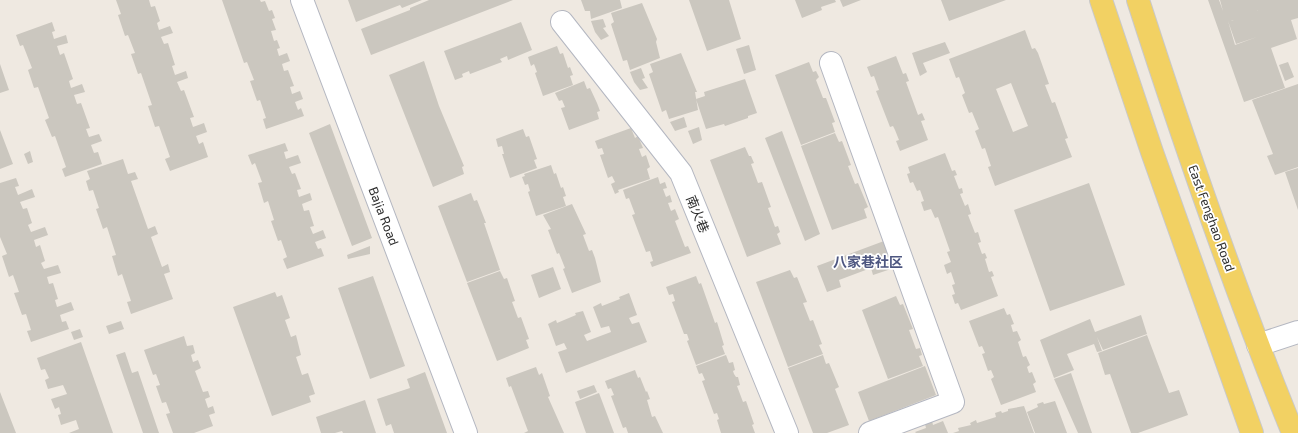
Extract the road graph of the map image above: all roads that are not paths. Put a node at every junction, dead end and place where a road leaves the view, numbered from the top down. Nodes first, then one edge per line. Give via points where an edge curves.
1 (302, 0) edge
2 (1101, 0) edge
3 (1138, 0) edge
4 (562, 22) dead end
5 (831, 63) dead end
6 (1298, 332) edge
7 (1258, 345) junction
8 (466, 433) edge
9 (787, 433) edge
10 (870, 433) edge
11 (1252, 433) edge
12 (1293, 433) edge

1 - 8 street, Bajia Road
2 - 11 main road
3 - 7 main road, East Fenghao Road via 1178,123
4 - 9 street, 南火巷 via 681,173
5 - 10 street via 953,402
6 - 7 street
7 - 12 main road, East Fenghao Road

